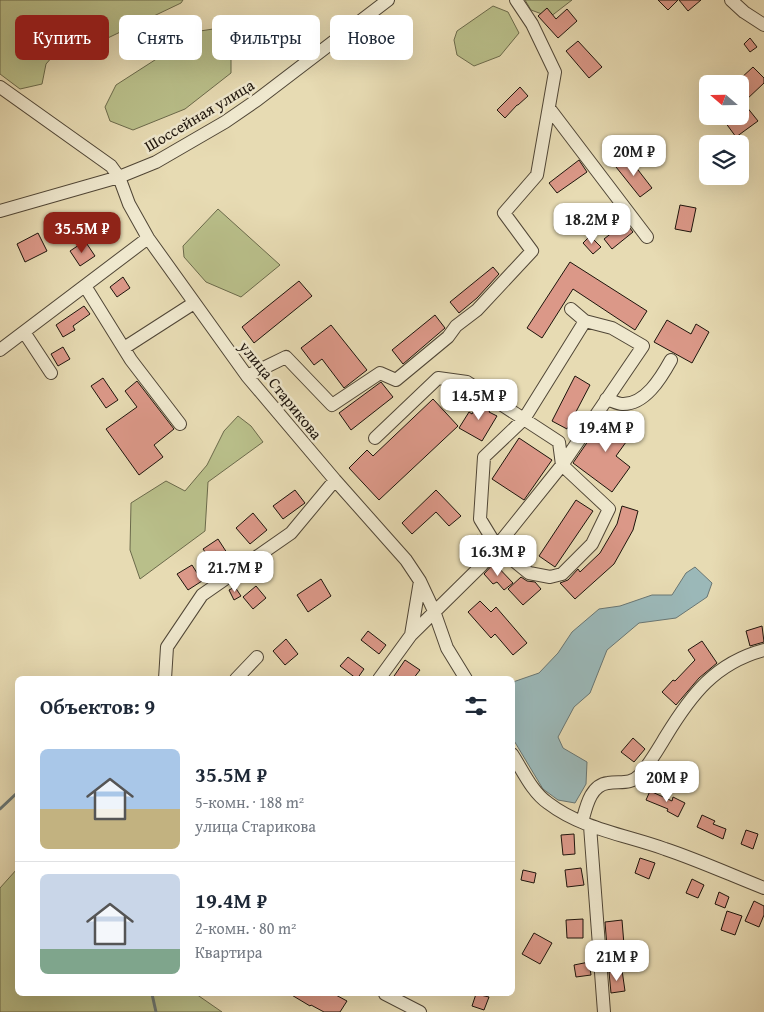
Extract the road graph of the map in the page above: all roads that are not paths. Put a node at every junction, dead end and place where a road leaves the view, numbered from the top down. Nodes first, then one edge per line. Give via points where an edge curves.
1 (388, 0) edge
2 (516, 0) edge
3 (732, 0) edge
4 (764, 25) edge
5 (0, 87) edge
6 (549, 108) junction
7 (119, 177) junction
8 (0, 211) edge
9 (647, 236) dead end
10 (148, 238) junction
11 (85, 286) junction
12 (194, 303) junction
13 (571, 309) dead end
14 (585, 321) junction
15 (24, 332) junction
16 (124, 348) junction
17 (0, 350) edge
18 (670, 360) dead end
19 (51, 373) dead end
20 (247, 376) junction
21 (606, 399) junction
22 (524, 419) junction
23 (180, 424) dead end
24 (375, 438) dead end
25 (562, 465) junction
26 (335, 480) junction
27 (497, 547) junction
28 (420, 581) junction
29 (434, 611) junction
30 (411, 635) junction
31 (764, 650) edge
32 (257, 657) dead end
33 (165, 676) edge
34 (239, 676) edge
35 (381, 676) edge
36 (464, 676) edge
37 (515, 759) edge
38 (586, 824) junction
39 (764, 888) edge
40 (389, 996) edge
41 (420, 1012) edge
42 (604, 1012) edge

1 - 7 street, Шоссейная улица via 225,122 156,162
2 - 6 street via 532,24 555,72
3 - 4 street
5 - 7 street via 97,154
6 - 9 street
6 - 20 street via 537,175 504,214 532,251 448,337 396,380 380,373 332,405 286,357
7 - 8 street, Шоссейная улица
7 - 10 street, улица Старикова via 129,204
10 - 11 street
10 - 12 street, улица Старикова
11 - 15 street
11 - 16 street
12 - 16 street
12 - 20 street, улица Старикова
13 - 14 street
14 - 21 street via 612,328 642,346
14 - 22 street
15 - 17 street
15 - 19 street
16 - 23 street
18 - 21 street via 659,380 636,402 621,404
20 - 26 street, улица Старикова
21 - 25 street
22 - 24 street via 467,382 438,378
22 - 25 street via 558,442
22 - 27 street via 484,457 480,519
25 - 27 street
25 - 27 street via 609,509 592,544 562,574 550,577 529,573
26 - 28 street, улица Старикова via 406,560
26 - 33 street via 291,533 202,594 167,647
27 - 29 street
28 - 29 street, улица Старикова
28 - 30 street
29 - 30 street
29 - 36 street, улица Старикова via 447,648
30 - 35 street
31 - 38 street via 720,669 705,682 689,700 642,773 630,782 599,786 591,795
32 - 34 street
37 - 38 street via 546,802
38 - 39 street via 665,849
38 - 42 street
40 - 41 street

